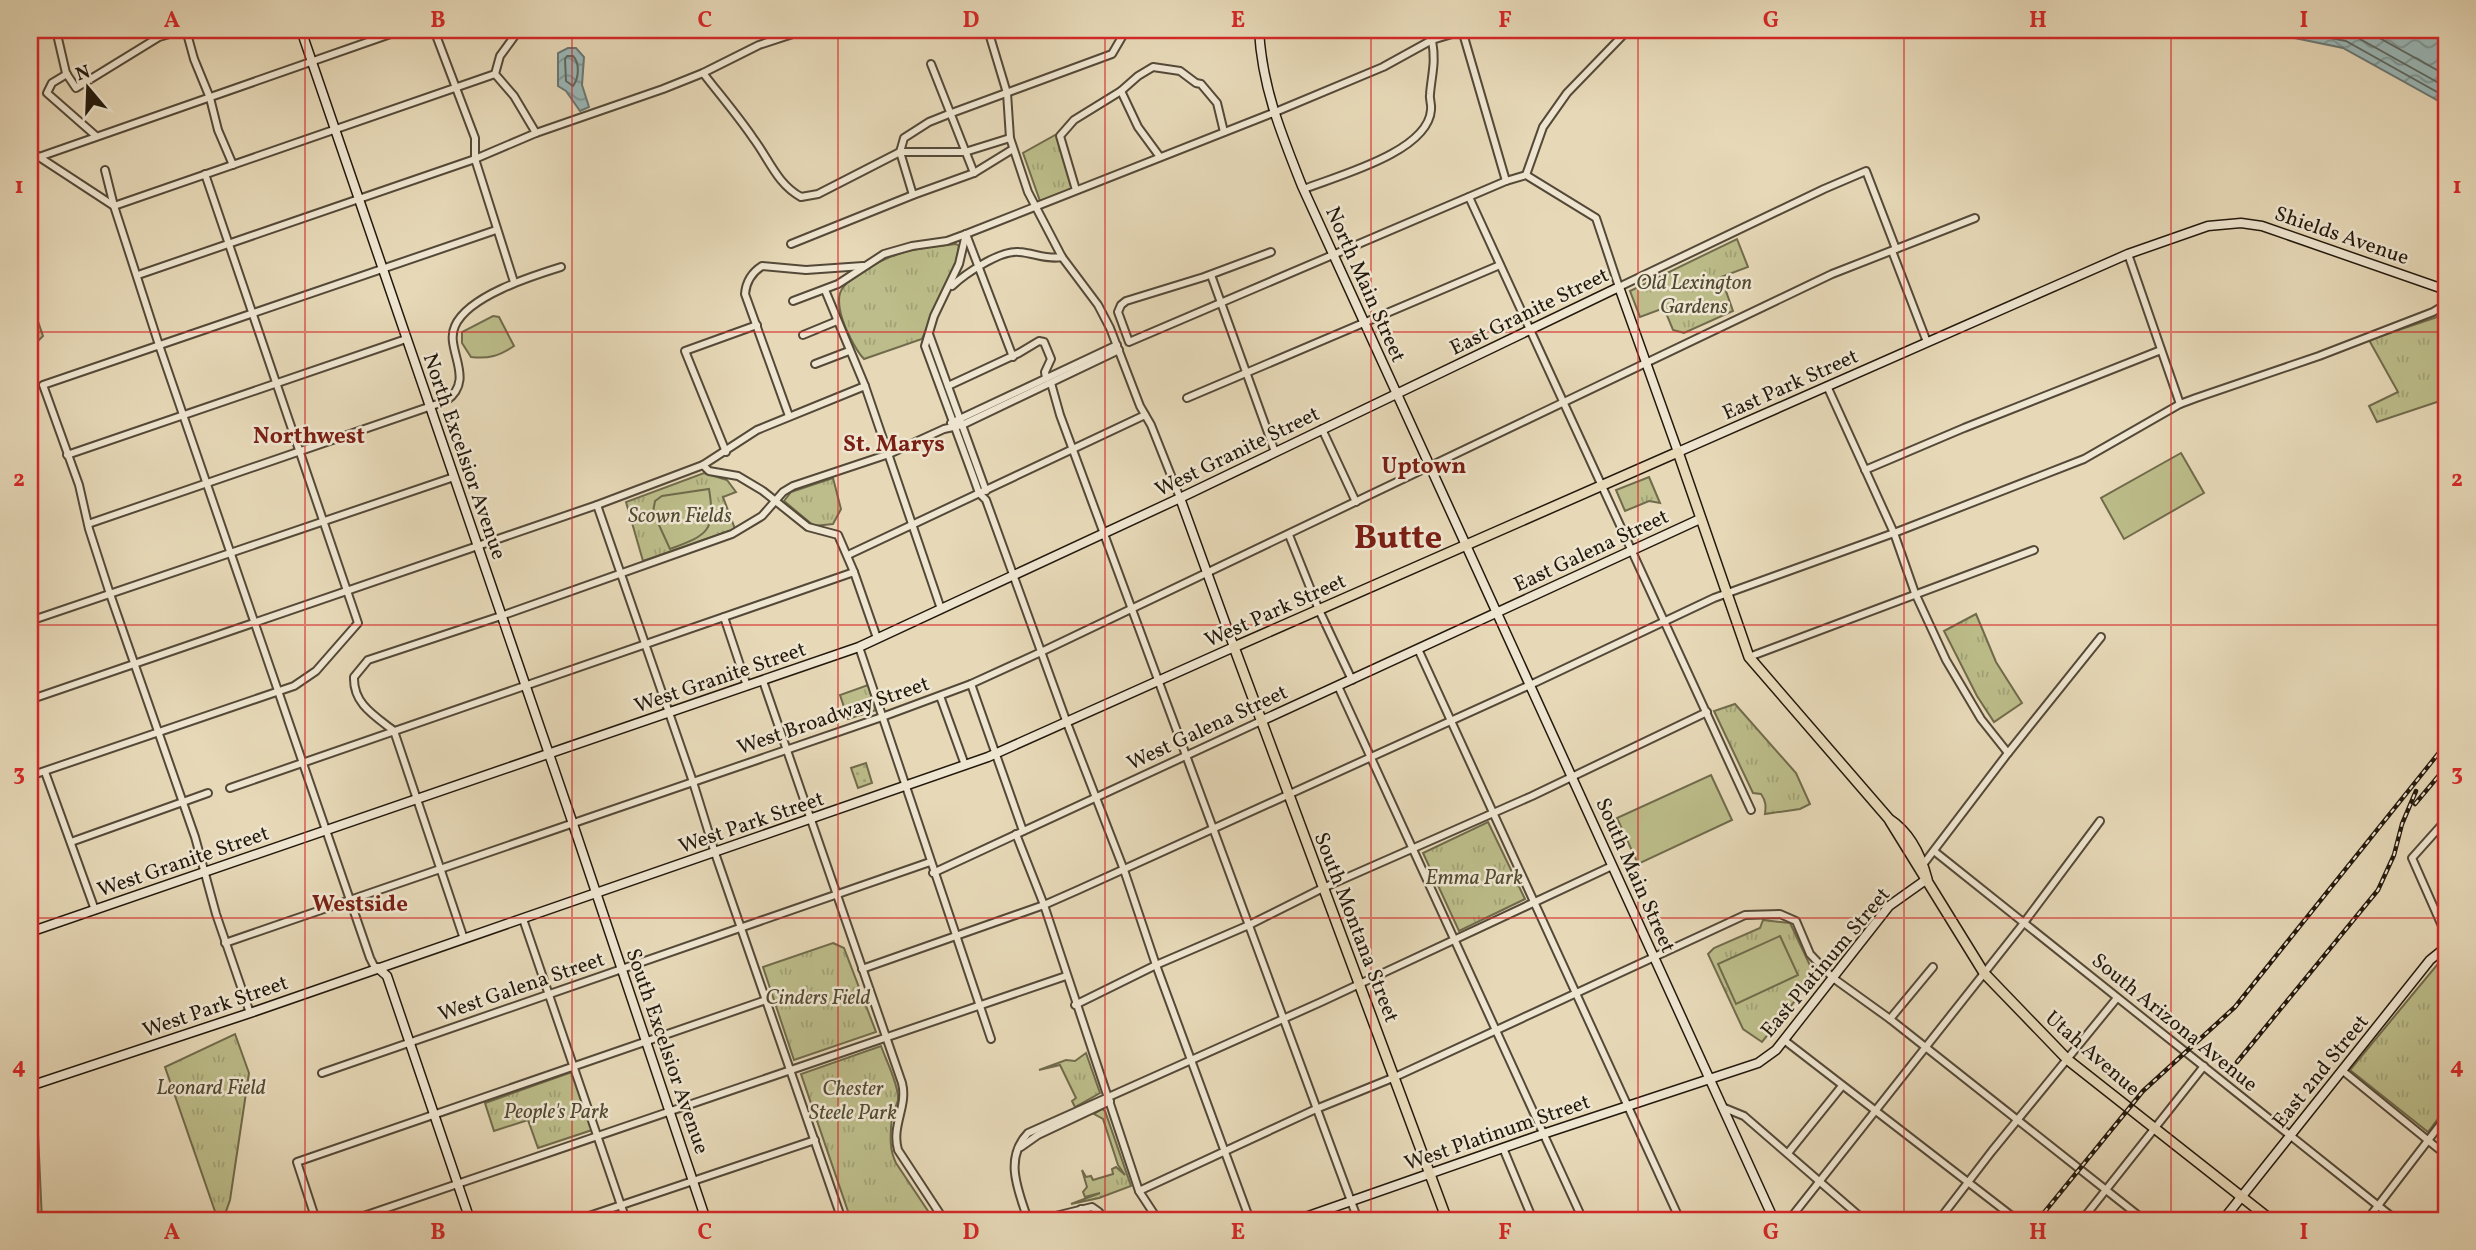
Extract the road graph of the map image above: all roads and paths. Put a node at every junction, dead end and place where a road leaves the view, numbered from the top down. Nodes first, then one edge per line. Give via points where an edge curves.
1 (56, 30) edge
2 (185, 30) edge
3 (301, 30) edge
4 (402, 30) edge
5 (434, 30) edge
6 (519, 30) edge
7 (805, 30) edge
8 (1015, 30) edge
9 (1126, 30) edge
10 (1259, 30) edge
11 (1628, 30) edge
12 (1462, 31) edge
13 (989, 32) edge
14 (158, 34) edge
15 (1432, 40) junction
16 (311, 62) junction
17 (931, 64) dead end
18 (703, 73) junction
19 (495, 74) junction
20 (67, 75) junction
21 (457, 89) junction
22 (1121, 91) junction
23 (1007, 93) junction
24 (209, 98) junction
25 (1273, 113) junction
26 (949, 114) junction
27 (335, 130) junction
28 (1224, 132) junction
29 (536, 133) junction
30 (96, 136) junction
31 (1010, 138) junction
32 (1013, 150) junction
33 (30, 151) edge
34 (900, 152) junction
35 (965, 152) junction
36 (39, 157) junction
37 (1160, 157) junction
38 (475, 159) junction
39 (233, 165) junction
40 (105, 170) dead end
41 (974, 173) junction
42 (205, 174) junction
43 (1526, 175) junction
44 (1506, 181) junction
45 (1304, 188) junction
46 (1076, 190) junction
47 (913, 195) junction
48 (1469, 197) junction
49 (359, 200) junction
50 (114, 206) junction
51 (1035, 207) junction
52 (1975, 218) dead end
53 (2225, 223) joint
54 (496, 230) junction
55 (966, 234) junction
56 (228, 244) junction
57 (791, 244) dead end
58 (1894, 250) junction
59 (1270, 252) dead end
60 (2128, 254) junction
61 (1334, 255) junction
62 (1062, 257) junction
63 (864, 265) junction
64 (1500, 265) junction
65 (561, 267) dead end
66 (979, 267) junction
67 (383, 269) junction
68 (138, 275) junction
69 (1211, 275) junction
70 (514, 282) junction
71 (1619, 287) junction
72 (825, 290) junction
73 (948, 290) junction
74 (2446, 290) edge
75 (793, 301) dead end
76 (1221, 303) junction
77 (2446, 304) edge
78 (252, 313) junction
79 (838, 321) junction
80 (1364, 323) junction
81 (757, 325) junction
82 (1530, 330) junction
83 (929, 333) junction
84 (803, 335) dead end
85 (406, 338) junction
86 (1927, 342) junction
87 (159, 345) junction
88 (1118, 347) junction
89 (2161, 350) junction
90 (849, 351) junction
91 (1013, 356) junction
92 (1647, 362) junction
93 (815, 364) dead end
94 (1245, 375) junction
95 (1048, 380) junction
96 (276, 383) junction
97 (865, 386) junction
98 (948, 386) junction
99 (1827, 386) junction
100 (1396, 394) junction
101 (1187, 398) dead end
102 (1564, 402) junction
103 (2180, 404) junction
104 (430, 408) junction
105 (183, 415) junction
106 (1145, 415) junction
107 (789, 416) junction
108 (961, 422) junction
109 (953, 425) junction
110 (1322, 429) junction
111 (1073, 449) junction
112 (300, 452) junction
113 (726, 452) junction
114 (1275, 452) junction
115 (1678, 452) junction
116 (888, 454) junction
117 (67, 455) junction
118 (703, 465) junction
119 (1431, 467) junction
120 (1865, 470) junction
121 (454, 477) junction
122 (208, 483) junction
123 (1603, 485) junction
124 (983, 491) junction
125 (1180, 498) junction
126 (776, 501) junction
127 (1356, 502) junction
128 (597, 505) junction
129 (1700, 519) junction
130 (324, 521) junction
131 (88, 524) junction
132 (913, 524) junction
133 (1104, 532) junction
134 (1894, 533) junction
135 (1289, 535) junction
136 (1466, 545) junction
137 (477, 546) junction
138 (1633, 550) junction
139 (2034, 550) dead end
140 (232, 553) junction
141 (848, 555) junction
142 (855, 572) junction
143 (622, 574) junction
144 (1208, 574) junction
145 (1013, 575) junction
146 (347, 591) junction
147 (1915, 593) junction
148 (110, 594) junction
149 (1726, 594) junction
150 (941, 609) junction
151 (1133, 609) junction
152 (1319, 610) junction
153 (1497, 613) junction
154 (501, 616) junction
155 (724, 617) junction
156 (1665, 620) junction
157 (30, 621) edge
158 (255, 622) junction
159 (2101, 637) dead end
160 (877, 638) junction
161 (645, 644) junction
162 (859, 647) junction
163 (1234, 647) junction
164 (1418, 649) junction
165 (1041, 652) junction
166 (1749, 657) junction
167 (134, 664) junction
168 (1352, 680) junction
169 (763, 681) junction
170 (1160, 681) junction
171 (971, 684) junction
172 (525, 685) junction
173 (1530, 685) junction
174 (747, 686) junction
175 (1338, 686) junction
176 (278, 692) junction
177 (940, 696) junction
178 (30, 703) edge
179 (1707, 712) junction
180 (669, 713) junction
181 (882, 717) junction
182 (1261, 721) junction
183 (1451, 722) junction
184 (1067, 723) junction
185 (394, 731) junction
186 (158, 733) junction
187 (786, 750) junction
188 (2008, 753) junction
189 (548, 754) junction
190 (996, 754) junction
191 (1187, 757) junction
192 (1371, 758) junction
193 (303, 763) junction
194 (965, 765) junction
195 (45, 772) junction
196 (30, 776) edge
197 (1572, 777) junction
198 (693, 782) junction
199 (906, 785) junction
200 (230, 788) dead end
201 (208, 793) dead end
202 (1288, 794) junction
203 (1096, 797) junction
204 (419, 800) junction
205 (181, 803) junction
206 (1751, 810) dead end
207 (1492, 812) junction
208 (812, 819) junction
209 (1889, 819) junction
210 (2446, 820) edge
211 (2100, 821) dead end
212 (573, 824) junction
213 (1213, 828) junction
214 (326, 831) junction
215 (1020, 832) junction
216 (71, 842) junction
217 (1413, 848) junction
218 (1934, 851) junction
219 (715, 853) junction
220 (930, 862) junction
221 (1612, 866) junction
222 (1921, 867) junction
223 (442, 868) junction
224 (1124, 870) junction
225 (205, 873) junction
226 (933, 873) junction
227 (1927, 879) junction
228 (1323, 888) junction
229 (596, 894) junction
230 (838, 896) junction
231 (350, 900) junction
232 (1534, 902) junction
233 (1044, 905) junction
234 (95, 910) junction
235 (523, 919) junction
236 (1249, 925) junction
237 (2024, 925) junction
238 (742, 929) junction
239 (30, 932) edge
240 (2446, 935) edge
241 (956, 937) junction
242 (464, 939) junction
243 (1454, 939) junction
244 (225, 943) junction
245 (2446, 947) edge
246 (1654, 957) junction
247 (1156, 965) junction
248 (1933, 967) dead end
249 (378, 968) junction
250 (862, 969) junction
251 (622, 970) junction
252 (1984, 973) junction
253 (1066, 976) junction
254 (1833, 978) junction
255 (1359, 983) junction
256 (1574, 994) junction
257 (550, 995) junction
258 (2117, 998) junction
259 (766, 1000) junction
260 (1075, 1005) junction
261 (978, 1006) junction
262 (250, 1013) junction
263 (1284, 1018) junction
264 (1890, 1019) junction
265 (1496, 1030) junction
266 (886, 1037) junction
267 (991, 1039) dead end
268 (1784, 1040) junction
269 (409, 1042) junction
270 (646, 1042) junction
271 (1925, 1048) junction
272 (2068, 1060) junction
273 (1191, 1061) junction
274 (2204, 1066) junction
275 (574, 1067) junction
276 (791, 1069) junction
277 (2343, 1071) junction
278 (322, 1073) dead end
279 (1395, 1077) junction
280 (1709, 1078) junction
281 (30, 1086) edge
282 (1842, 1086) junction
283 (1108, 1099) junction
284 (1627, 1106) junction
285 (1722, 1107) junction
286 (1316, 1109) junction
287 (669, 1111) junction
288 (1874, 1111) junction
289 (434, 1115) junction
290 (2446, 1117) edge
291 (2018, 1120) junction
292 (2155, 1128) junction
293 (1543, 1134) junction
294 (598, 1136) junction
295 (2290, 1136) junction
296 (815, 1140) junction
297 (2429, 1140) junction
298 (1503, 1148) junction
299 (1224, 1153) junction
300 (1788, 1153) junction
301 (2446, 1155) edge
302 (1431, 1173) junction
303 (693, 1180) junction
304 (1819, 1181) junction
305 (458, 1184) junction
306 (1967, 1184) junction
307 (2107, 1190) junction
308 (1139, 1191) junction
309 (2241, 1197) junction
310 (1351, 1201) junction
311 (621, 1205) junction
312 (2378, 1206) junction
313 (1081, 1209) junction
314 (316, 1220) edge
315 (352, 1220) edge
316 (470, 1220) edge
317 (577, 1220) edge
318 (626, 1220) edge
319 (706, 1220) edge
320 (842, 1220) edge
321 (944, 1220) edge
322 (1028, 1220) edge
323 (1039, 1220) edge
324 (1093, 1220) edge
325 (1158, 1220) edge
326 (1250, 1220) edge
327 (1297, 1220) edge
328 (1358, 1220) edge
329 (1447, 1220) edge
330 (1533, 1220) edge
331 (1583, 1220) edge
332 (1679, 1220) edge
333 (1774, 1220) edge
334 (1789, 1220) edge
335 (1864, 1220) edge
336 (1939, 1220) edge
337 (2017, 1220) edge
338 (2082, 1220) edge
339 (2144, 1220) edge
340 (2223, 1220) edge
341 (2271, 1220) edge
342 (2367, 1220) edge
343 (2396, 1220) edge

1 - 20 street
2 - 14 street
2 - 24 street
3 - 16 street, North Excelsior Avenue
4 - 16 street
5 - 21 street
6 - 19 street via 500,57
7 - 18 street via 760,45
8 - 13 street
9 - 23 street via 1112,54
10 - 25 street, North Main Street
11 - 43 street via 1567,93 1543,127
12 - 15 street
12 - 44 street
13 - 23 street
14 - 20 street via 76,88
15 - 25 street
15 - 45 street via 1432,111 1421,130 1396,153
16 - 24 street
16 - 27 street, North Excelsior Avenue
17 - 26 street
18 - 29 street
18 - 34 street via 784,186 801,197 818,194
19 - 21 street
19 - 29 street
20 - 30 street via 52,83 47,93
21 - 27 street
21 - 38 street via 475,138
22 - 28 street via 1153,67 1180,71 1201,84 1217,103
22 - 37 street via 1138,127
22 - 46 street via 1074,120 1060,136
23 - 26 street
23 - 31 street
24 - 30 street
24 - 39 street
25 - 28 street
25 - 45 street, North Main Street
26 - 34 street via 904,138
26 - 35 street
27 - 39 street
27 - 49 street, North Excelsior Avenue
28 - 37 street
29 - 38 street
30 - 36 street
31 - 32 street
31 - 35 street
32 - 41 street
32 - 51 street
33 - 36 street
34 - 35 street
34 - 47 street
35 - 41 street
36 - 50 street
37 - 46 street
38 - 49 street
38 - 54 street
39 - 42 street
40 - 50 street
41 - 47 street
42 - 50 street
42 - 56 street
43 - 44 street
43 - 71 street via 1596,218
44 - 48 street
45 - 61 street, North Main Street
46 - 51 street
47 - 57 street
48 - 61 street
48 - 64 street
49 - 56 street
49 - 67 street, North Excelsior Avenue
50 - 68 street
51 - 55 street
51 - 62 street
52 - 58 street, West Broadway Street
53 - 60 street, East Park Street
53 - 74 street, Shields Avenue via 2272,229
54 - 67 street
54 - 70 street
55 - 63 street via 903,247
55 - 66 street
55 - 73 street
56 - 68 street
56 - 78 street
58 - 71 street, East Granite Street via 1866,171
58 - 86 street
58 - 92 street, West Broadway Street via 1832,274
59 - 69 street
60 - 86 street, East Park Street
60 - 89 street
61 - 76 street
61 - 80 street, North Main Street
62 - 66 street via 1015,251
62 - 88 street via 1098,305
63 - 72 street
63 - 81 street via 806,270 762,266 746,284
64 - 80 street
64 - 82 street
65 - 70 street
66 - 73 street
66 - 91 street
67 - 78 street
67 - 85 street, North Excelsior Avenue
68 - 87 street
69 - 76 street
69 - 76 street via 1126,301 1119,316 1129,342
70 - 104 street via 459,318 453,339 460,367 458,384 450,399
71 - 82 street, East Granite Street
71 - 92 street
72 - 75 street
72 - 79 street
73 - 83 street
76 - 94 street
77 - 103 street via 2319,356
78 - 87 street
78 - 96 street
79 - 84 street
79 - 90 street
80 - 94 street
80 - 100 street, North Main Street
81 - 107 street
81 - 113 street via 685,351
82 - 100 street, East Granite Street
82 - 102 street
83 - 98 street
83 - 109 street via 926,348
85 - 96 street
85 - 104 street, North Excelsior Avenue
86 - 99 street, East Park Street
87 - 105 street
87 - 117 street via 43,385
88 - 95 street
88 - 106 street
89 - 103 street
89 - 120 street
90 - 93 street
90 - 97 street
91 - 95 street via 1041,341 1051,359 1045,372
91 - 98 street
92 - 102 street, West Broadway Street
92 - 115 street
94 - 101 street
94 - 114 street
95 - 108 street
95 - 111 street
96 - 105 street
96 - 112 street
97 - 107 street
97 - 116 street
98 - 108 street
99 - 115 street, East Park Street
99 - 120 street
100 - 110 street, West Granite Street
100 - 119 street, North Main Street
102 - 119 street, West Broadway Street
102 - 123 street
103 - 134 street via 2084,459
104 - 112 street
104 - 121 street, North Excelsior Avenue
105 - 117 street
105 - 122 street
106 - 111 street
106 - 125 street
107 - 113 street via 757,430
108 - 109 street
108 - 124 street
109 - 116 street
109 - 124 street
110 - 114 street, West Granite Street
110 - 127 street
111 - 124 street
111 - 133 street
112 - 122 street
112 - 130 street
113 - 118 street
114 - 125 street, West Granite Street
115 - 123 main road, East Park Street
115 - 129 main road
116 - 126 street via 793,486
116 - 132 street
117 - 131 street
118 - 126 street via 709,471 738,476
118 - 128 street
119 - 127 street, West Broadway Street
119 - 136 street, North Main Street
120 - 134 street
121 - 130 street
121 - 137 street, North Excelsior Avenue
122 - 131 street
122 - 140 street
123 - 136 main road, East Park Street
123 - 138 street
124 - 132 street
124 - 145 street
125 - 133 street, West Granite Street
125 - 144 street
126 - 141 street via 808,527 838,535
126 - 143 street via 739,531
127 - 135 street, West Broadway Street
128 - 137 street
128 - 143 street
129 - 138 street, East Galena Street
129 - 149 main road
130 - 140 street
130 - 146 street
131 - 148 street
132 - 141 street
132 - 150 street
133 - 145 street, West Granite Street
133 - 151 street
134 - 147 street
134 - 149 street
135 - 144 street, West Broadway Street
135 - 152 street
136 - 152 main road, West Park Street
136 - 153 street, South Main Street
137 - 146 street
137 - 154 street, North Excelsior Avenue
138 - 153 street, East Galena Street
138 - 156 street
139 - 147 street
140 - 148 street
140 - 158 street
141 - 142 street
142 - 155 street
142 - 160 street
143 - 154 street
143 - 161 street
144 - 151 street, West Broadway Street
144 - 163 street
145 - 150 street, West Granite Street
145 - 165 street
146 - 158 street
146 - 176 street via 358,623 308,678
147 - 166 street
147 - 188 street via 1946,660 1981,719
148 - 157 street
148 - 167 street
149 - 156 street
149 - 166 main road
150 - 160 street, West Granite Street
151 - 165 street, West Broadway Street
151 - 170 street
152 - 163 main road, West Park Street
152 - 168 street
153 - 164 street, West Galena Street
153 - 173 street, South Main Street
154 - 172 street, North Excelsior Avenue
154 - 185 street via 368,660 357,671 359,701
155 - 161 street
155 - 174 street
156 - 173 street
156 - 179 street
158 - 167 street
158 - 176 street
159 - 188 street
160 - 162 street, West Granite Street
161 - 172 street
161 - 180 street
162 - 169 street, West Granite Street
162 - 181 street
163 - 170 street, West Park Street
163 - 182 main road, South Montana Street
164 - 168 street, West Galena Street
164 - 183 street
165 - 171 street, West Broadway Street
165 - 184 street
166 - 209 main road
167 - 178 street
167 - 186 street
168 - 175 street, West Galena Street
169 - 174 street, West Granite Street
169 - 187 street
170 - 184 street, West Park Street
170 - 191 street
171 - 177 street, West Broadway Street
171 - 190 street
172 - 185 street
172 - 189 street, North Excelsior Avenue
173 - 183 street
173 - 197 street, South Main Street
174 - 180 street, West Granite Street
175 - 182 street, West Galena Street
175 - 192 street
176 - 186 street
176 - 193 street
177 - 181 street, West Broadway Street
177 - 194 street
179 - 197 street
179 - 206 street
180 - 189 street, West Granite Street
180 - 198 street
181 - 187 street, West Broadway Street
181 - 199 street
182 - 191 street, West Galena Street
182 - 202 main road, South Montana Street
183 - 192 street
183 - 207 street
184 - 190 street, West Park Street
184 - 203 street
185 - 193 street
185 - 204 street
186 - 195 street
186 - 205 street
187 - 198 street, West Broadway Street
187 - 208 street
188 - 218 street
189 - 204 street, West Granite Street
189 - 212 street, North Excelsior Avenue
190 - 194 street, West Park Street
190 - 215 street
191 - 203 street, West Galena Street
191 - 213 street
192 - 202 street
192 - 217 street
193 - 200 street
193 - 214 street
194 - 199 street, West Park Street
195 - 196 street
195 - 216 street
197 - 207 street
197 - 221 street, South Main Street
198 - 212 street, West Broadway Street
198 - 219 street
199 - 208 street, West Park Street
199 - 220 street
201 - 205 street
202 - 213 street
202 - 228 main road, South Montana Street
203 - 215 street, West Galena Street
203 - 224 street
204 - 214 street, West Granite Street
204 - 223 street
205 - 216 street
205 - 225 street
207 - 217 street
207 - 232 street
208 - 219 street, West Park Street
208 - 230 street
209 - 222 main road, Utah Avenue
209 - 222 main road, Utah Avenue via 1902,828
210 - 240 street via 2412,858
211 - 237 street
212 - 223 street, West Broadway Street
212 - 229 street, North Excelsior Avenue
213 - 224 street
213 - 236 street
214 - 225 street, West Granite Street
214 - 231 street
215 - 226 street, West Galena Street
215 - 233 street
216 - 234 street
217 - 228 street
217 - 243 street
218 - 222 street
218 - 237 street, South Arizona Avenue
219 - 229 street, West Park Street
219 - 238 street
220 - 226 street
220 - 230 street, West Galena Street
221 - 232 street
221 - 246 street, South Main Street
222 - 227 main road, Utah Avenue
223 - 231 street, West Broadway Street
223 - 242 street
224 - 233 street
224 - 247 street
225 - 234 street, West Granite Street
225 - 244 street
226 - 241 street
227 - 252 main road, Utah Avenue
227 - 254 street, East Platinum Street via 1889,906
228 - 236 street
228 - 255 main road, South Montana Street
229 - 235 street, West Park Street
229 - 251 street, South Excelsior Avenue
230 - 238 street, West Galena Street
230 - 250 street
231 - 244 street, West Broadway Street
231 - 249 street via 371,962
232 - 243 street
232 - 256 street
233 - 241 street
233 - 253 street
234 - 239 street, West Granite Street
235 - 242 street, West Park Street
235 - 257 street
236 - 247 street
236 - 263 street
237 - 252 street
237 - 258 street, South Arizona Avenue
238 - 251 street, West Galena Street
238 - 259 street
241 - 250 street
241 - 261 street
242 - 249 street, West Park Street
243 - 255 street
243 - 265 street
244 - 262 street
245 - 277 street, East 2nd Street via 2430,960
246 - 254 street via 1745,915 1780,914 1796,921 1810,954
246 - 256 street
246 - 280 street, South Main Street
247 - 260 street
247 - 273 street
248 - 264 street
249 - 262 street, West Park Street
249 - 269 street via 387,976
250 - 266 street
251 - 257 street, West Galena Street
251 - 270 street, South Excelsior Avenue
252 - 271 street
252 - 272 main road, Utah Avenue
253 - 260 street
253 - 261 street
254 - 264 street
254 - 268 street, East Platinum Street
255 - 263 street
255 - 279 main road, South Montana Street
256 - 265 street
256 - 284 street
257 - 269 street, West Galena Street
257 - 275 street
258 - 272 street
258 - 274 street, South Arizona Avenue
259 - 270 street
259 - 276 street
260 - 283 street
261 - 266 street
261 - 267 street
262 - 281 street, West Park Street
263 - 273 street
263 - 286 street
264 - 271 street
265 - 279 street
265 - 293 street
266 - 276 street
266 - 321 street via 905,1095 898,1116 898,1150
268 - 280 street, East Platinum Street via 1758,1063
268 - 282 street
269 - 278 street, West Galena Street
269 - 289 street
270 - 275 street
270 - 287 street, South Excelsior Avenue
271 - 288 street
271 - 291 street
272 - 291 street
272 - 292 main road, Utah Avenue
273 - 283 street
273 - 299 street
274 - 292 street
274 - 295 street, South Arizona Avenue
275 - 289 street
275 - 294 street
276 - 287 street
276 - 296 street
277 - 295 street, East 2nd Street
277 - 297 street
279 - 286 street
279 - 302 main road, South Montana Street
280 - 284 street, West Platinum Street
280 - 285 street, South Main Street
282 - 288 street
282 - 300 street
283 - 308 street
283 - 322 street via 1019,1148 1013,1173
284 - 293 street, West Platinum Street
284 - 332 street
285 - 300 street via 1744,1116
285 - 333 street, South Main Street
286 - 299 street
286 - 310 street
287 - 294 street
287 - 303 street, South Excelsior Avenue
288 - 304 street
288 - 306 street
289 - 305 street
289 - 314 street via 297,1162
290 - 297 street
291 - 306 street
291 - 307 street
292 - 307 street
292 - 309 main road, Utah Avenue
293 - 298 street, West Platinum Street
293 - 331 street
294 - 305 street
294 - 311 street
295 - 309 street, East 2nd Street
295 - 312 street, South Arizona Avenue
296 - 303 street
296 - 320 street
297 - 301 street
297 - 312 street
298 - 302 street, West Platinum Street
298 - 330 street
299 - 308 street
299 - 326 street
300 - 304 street
302 - 310 street, West Platinum Street
302 - 329 main road, South Montana Street
303 - 311 street
303 - 319 street, South Excelsior Avenue
304 - 334 street
304 - 335 street
305 - 315 street
305 - 316 street
306 - 336 street
306 - 337 street
307 - 338 street
307 - 339 street
308 - 325 street
309 - 340 street, East 2nd Street
309 - 341 main road, Utah Avenue
310 - 327 street, West Platinum Street
310 - 328 street
311 - 317 street
311 - 318 street
312 - 342 street
312 - 343 street, South Arizona Avenue
313 - 323 street
313 - 324 street
313 - 324 street via 1096,1208 1099,1212

